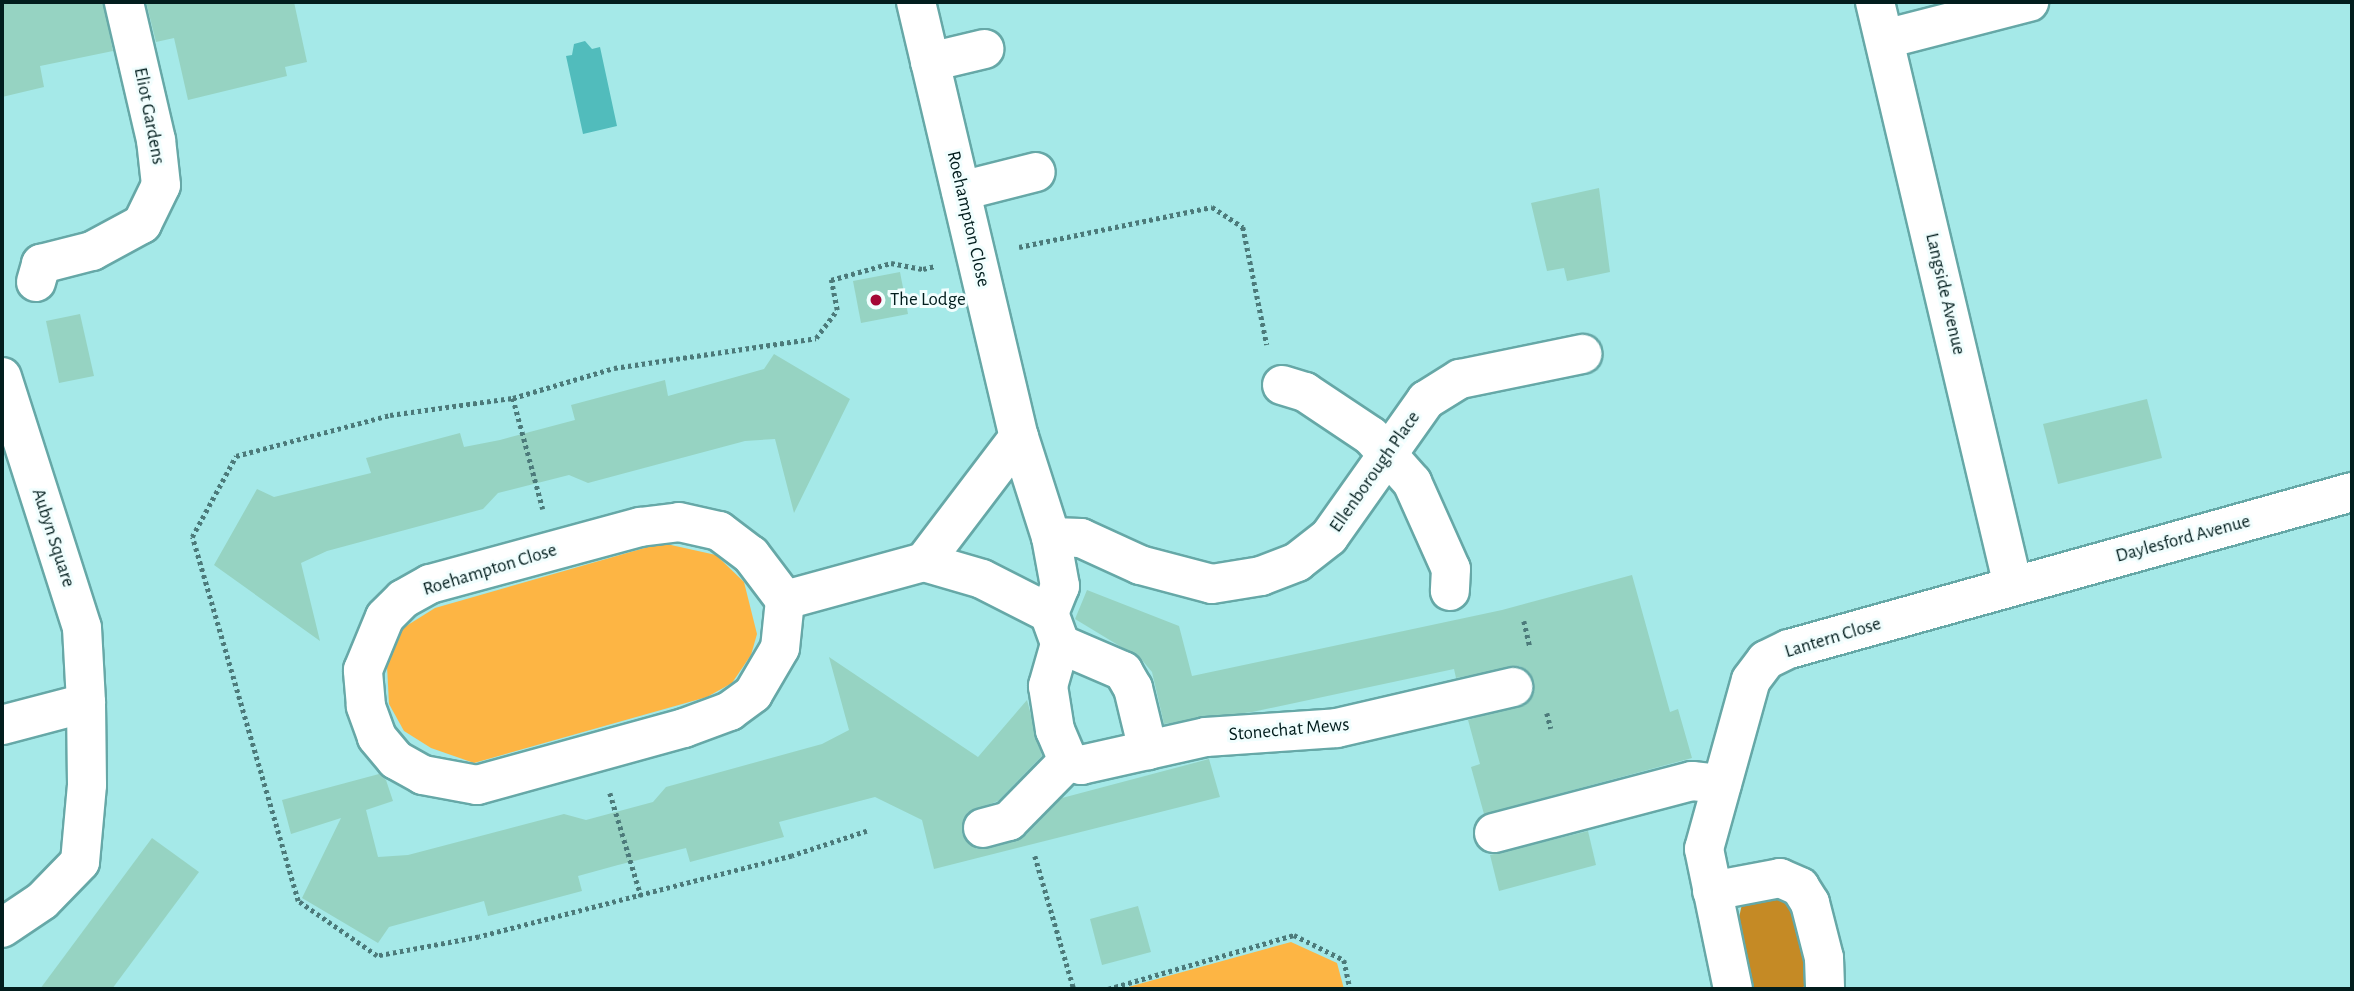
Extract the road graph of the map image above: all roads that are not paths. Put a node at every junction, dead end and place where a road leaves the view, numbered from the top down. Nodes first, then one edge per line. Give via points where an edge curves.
1 (124, 2) edge
2 (916, 2) edge
3 (1875, 2) edge
4 (2029, 2) edge
5 (1885, 38) junction
6 (984, 49) dead end
7 (930, 62) junction
8 (1036, 172) dead end
9 (961, 191) junction
10 (36, 282) dead end
11 (1582, 354) dead end
12 (2, 377) edge
13 (1282, 386) road end
14 (1019, 437) junction
15 (1388, 455) junction
16 (2352, 492) edge
17 (1051, 537) junction
18 (924, 562) junction
19 (2013, 586) junction
20 (1450, 591) dead end
21 (785, 600) junction
22 (1054, 629) junction
23 (1513, 687) dead end
24 (86, 703) junction
25 (2, 724) edge
26 (1148, 750) junction
27 (1068, 761) junction
28 (1722, 784) junction
29 (983, 828) dead end
30 (1494, 833) dead end
31 (1712, 891) junction
32 (2, 929) edge
33 (1733, 989) edge
34 (1825, 989) edge

1 - 10 street, Eliot Gardens via 156,140 161,185 142,224 92,251 41,264
2 - 7 street, Roehampton Close
3 - 5 street, Langside Avenue
4 - 5 street
5 - 19 street, Langside Avenue
6 - 7 street
7 - 9 street, Roehampton Close
8 - 9 street
9 - 14 street, Roehampton Close
11 - 15 street, Ellenborough Place via 1460,379 1426,400
12 - 24 street, Aubyn Square via 82,628
13 - 15 street via 1305,391 1371,436
14 - 17 street, Roehampton Close
14 - 18 street
15 - 17 street, Ellenborough Place via 1329,537 1297,562 1261,576 1212,584 1140,565 1081,538
15 - 20 street via 1412,482 1436,527 1451,569
16 - 19 street, Daylesford Avenue
17 - 22 street, Roehampton Close via 1060,586
18 - 21 street
18 - 22 street via 982,579
19 - 28 street, Lantern Close via 1789,649 1766,660 1751,680
21 - 21 street, Roehampton Close via 751,555 719,531 679,522 640,527 430,584 403,599 385,617 371,642 363,670 366,705 377,737 396,760 447,783 477,785 730,711 753,694 779,648
22 - 26 street via 1123,671 1133,688
22 - 27 street via 1048,686 1055,730
23 - 26 street, Stonechat Mews via 1338,728 1206,737
24 - 25 street
24 - 32 street, Aubyn Square via 87,785 80,862 42,901
26 - 27 street, Stonechat Mews via 1082,765
27 - 29 street via 1009,821
28 - 30 street via 1692,781
28 - 31 street, Lantern Close via 1704,849
31 - 33 street, Lantern Close
31 - 34 street via 1780,878 1800,887 1811,903 1822,947

